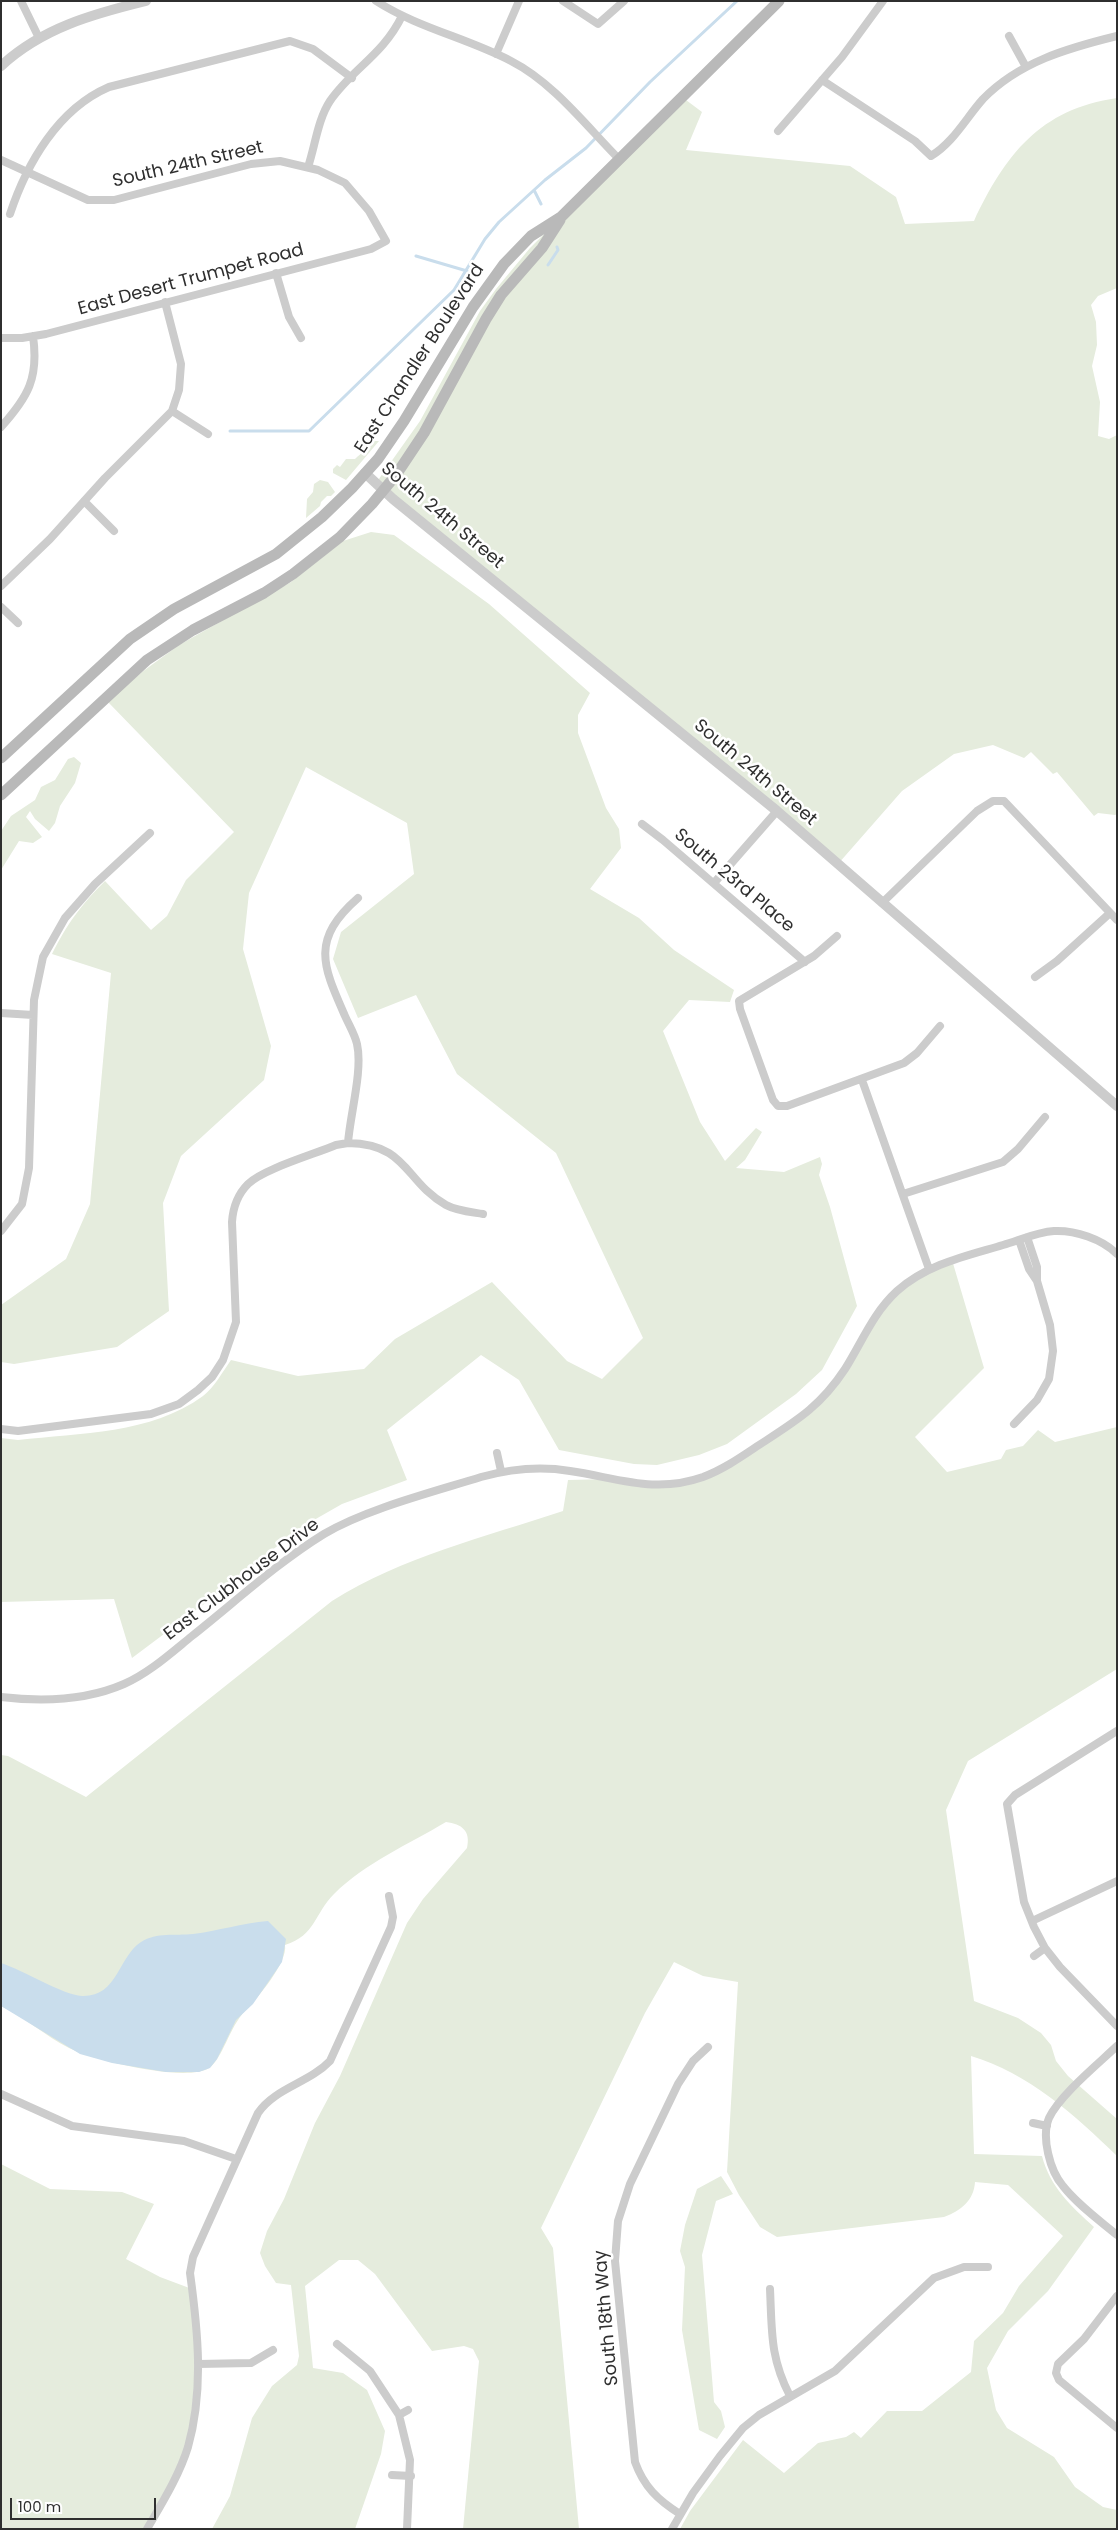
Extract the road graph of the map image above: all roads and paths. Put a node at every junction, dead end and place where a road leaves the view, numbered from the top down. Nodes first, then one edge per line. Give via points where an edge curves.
1 (20, 1) edge
2 (146, 1) edge
3 (376, 1) edge
4 (519, 1) edge
5 (563, 1) edge
6 (624, 1) edge
7 (779, 1) edge
8 (883, 1) edge
9 (402, 16) junction
10 (1009, 36) dead end
11 (1117, 36) edge
12 (38, 38) junction
13 (496, 54) junction
14 (1, 66) edge
15 (1026, 67) junction
16 (352, 78) junction
17 (822, 80) junction
18 (778, 131) dead end
19 (1, 160) edge
20 (620, 160) junction
21 (308, 166) junction
22 (27, 173) junction
23 (10, 214) dead end
24 (562, 217) junction
25 (386, 241) joint
26 (276, 273) junction
27 (165, 302) junction
28 (33, 336) junction
29 (1, 338) edge
30 (301, 338) dead end
31 (172, 411) junction
32 (1, 427) edge
33 (208, 434) dead end
34 (365, 473) junction
35 (383, 490) junction
36 (84, 500) junction
37 (114, 531) dead end
38 (1, 586) edge
39 (1, 607) edge
40 (18, 624) dead end
41 (1, 758) edge
42 (1, 795) edge
43 (777, 811) junction
44 (642, 824) dead end
45 (150, 833) dead end
46 (714, 883) junction
47 (358, 898) dead end
48 (882, 904) junction
49 (1110, 913) junction
50 (1117, 920) edge
51 (837, 936) dead end
52 (804, 962) junction
53 (1036, 977) dead end
54 (1, 1013) edge
55 (33, 1015) junction
56 (940, 1026) dead end
57 (862, 1080) junction
58 (1117, 1106) edge
59 (1045, 1117) dead end
60 (348, 1143) junction
61 (903, 1194) junction
62 (484, 1214) dead end
63 (1, 1231) edge
64 (1028, 1238) junction
65 (1019, 1240) junction
66 (1117, 1254) edge
67 (1038, 1267) junction
68 (929, 1269) junction
69 (1029, 1270) junction
70 (1037, 1281) junction
71 (1014, 1424) dead end
72 (1, 1429) edge
73 (497, 1453) dead end
74 (502, 1471) junction
75 (1, 1697) edge
76 (1117, 1731) edge
77 (1117, 1881) edge
78 (389, 1896) dead end
79 (1032, 1921) junction
80 (1045, 1948) junction
81 (1034, 1956) dead end
82 (1117, 2026) edge
83 (1117, 2046) edge
84 (708, 2047) dead end
85 (1, 2094) edge
86 (1033, 2123) dead end
87 (1047, 2126) junction
88 (236, 2159) junction
89 (1117, 2235) edge
90 (988, 2267) dead end
91 (770, 2289) dead end
92 (1117, 2296) edge
93 (337, 2344) dead end
94 (274, 2350) dead end
95 (198, 2364) junction
96 (790, 2396) junction
97 (408, 2410) dead end
98 (399, 2415) junction
99 (1117, 2428) edge
100 (392, 2475) dead end
101 (411, 2476) junction
102 (680, 2514) junction
103 (147, 2529) edge
104 (407, 2529) edge
105 (672, 2529) edge

1 - 12 street
2 - 12 street via 71,22
3 - 9 street
4 - 13 street
5 - 6 street via 598,24
7 - 20 main road, East Chandler Boulevard
8 - 17 street
9 - 13 street
9 - 16 street via 381,49
10 - 15 street
11 - 15 street via 1070,48
12 - 14 street
13 - 20 street via 533,74
15 - 17 street via 992,90 947,144 931,156 915,141
16 - 21 street via 326,108
16 - 22 street via 313,49 290,41 109,87 88,98 51,132
17 - 18 street
19 - 22 street, South 24th Street
20 - 24 main road, East Chandler Boulevard
21 - 22 street, South 24th Street via 266,162 104,202 88,200
21 - 25 street, South 24th Street via 345,183 370,211
22 - 23 street
24 - 34 main road, East Chandler Boulevard via 531,236 504,264 473,307 404,421
24 - 35 main road, East Chandler Boulevard via 542,248 496,303 424,433
25 - 26 street, East Desert Trumpet Road via 371,249
26 - 27 street, East Desert Trumpet Road
26 - 30 street via 289,317
27 - 28 street, East Desert Trumpet Road
27 - 31 street via 181,364 179,390
28 - 29 street, East Desert Trumpet Road
28 - 32 street via 35,359 31,384 24,400
31 - 33 street
31 - 36 street
34 - 35 street, South 24th Street
34 - 41 main road, East Chandler Boulevard via 322,517 276,554 174,609 130,639
35 - 42 main road, East Chandler Boulevard via 340,537 293,574 193,630 148,660
35 - 43 street, South 24th Street
36 - 37 street
36 - 38 street via 50,539
39 - 40 street
43 - 46 street
43 - 48 street, South 24th Street
44 - 46 street, South 23rd Place
45 - 55 street via 94,884 56,932 38,973
46 - 52 street, South 23rd Place
47 - 60 street via 338,915 326,944 325,958 327,975 357,1044
48 - 49 street via 977,811 993,801 1004,801
48 - 58 street, South 24th Street
49 - 50 street
49 - 53 street
51 - 52 street
52 - 57 street via 740,1001 766,1082 778,1106 787,1106
54 - 55 street
55 - 63 street via 29,1168 22,1204
56 - 57 street via 904,1063
57 - 61 street
59 - 61 street via 1003,1162
60 - 62 street via 380,1147 396,1156 433,1197 448,1206
60 - 72 street via 262,1175 249,1183 237,1199 232,1222 236,1322 223,1360 198,1390 180,1404 150,1414 18,1431
61 - 68 street
64 - 65 street, East Clubhouse Drive
64 - 66 street, East Clubhouse Drive via 1054,1231 1068,1232 1094,1240
64 - 67 street
65 - 68 street, East Clubhouse Drive
65 - 69 street
67 - 69 street
67 - 70 street
68 - 74 street, East Clubhouse Drive via 897,1291 875,1315 845,1368 818,1404 797,1422 727,1466 680,1483 653,1486 569,1470
69 - 70 street
70 - 71 street via 1053,1341 1051,1367 1037,1400
73 - 74 street
74 - 75 street, East Clubhouse Drive via 380,1510 325,1534 292,1556 143,1674 124,1684 60,1700
76 - 79 street via 1015,1795 1007,1804 1024,1902
77 - 79 street
78 - 88 street via 393,1917 391,1927 330,2061 314,2075 264,2104
79 - 80 street
80 - 81 street
80 - 82 street
83 - 87 street via 1072,2089 1050,2116
84 - 102 street, South 18th Way via 685,2070 630,2184 619,2215 615,2246 635,2462 650,2490
85 - 88 street via 72,2126 184,2141
86 - 87 street
87 - 89 street via 1048,2151 1062,2185
88 - 95 street via 191,2266
90 - 96 street via 964,2268 934,2278 835,2370
91 - 96 street via 773,2355
92 - 99 street via 1084,2339 1058,2364 1056,2373 1059,2380
93 - 98 street via 370,2371
94 - 95 street via 252,2363
95 - 103 street via 197,2394 188,2447 172,2485
96 - 102 street via 744,2428 720,2456
97 - 98 street
98 - 101 street via 407,2439
100 - 101 street
101 - 104 street
102 - 105 street

